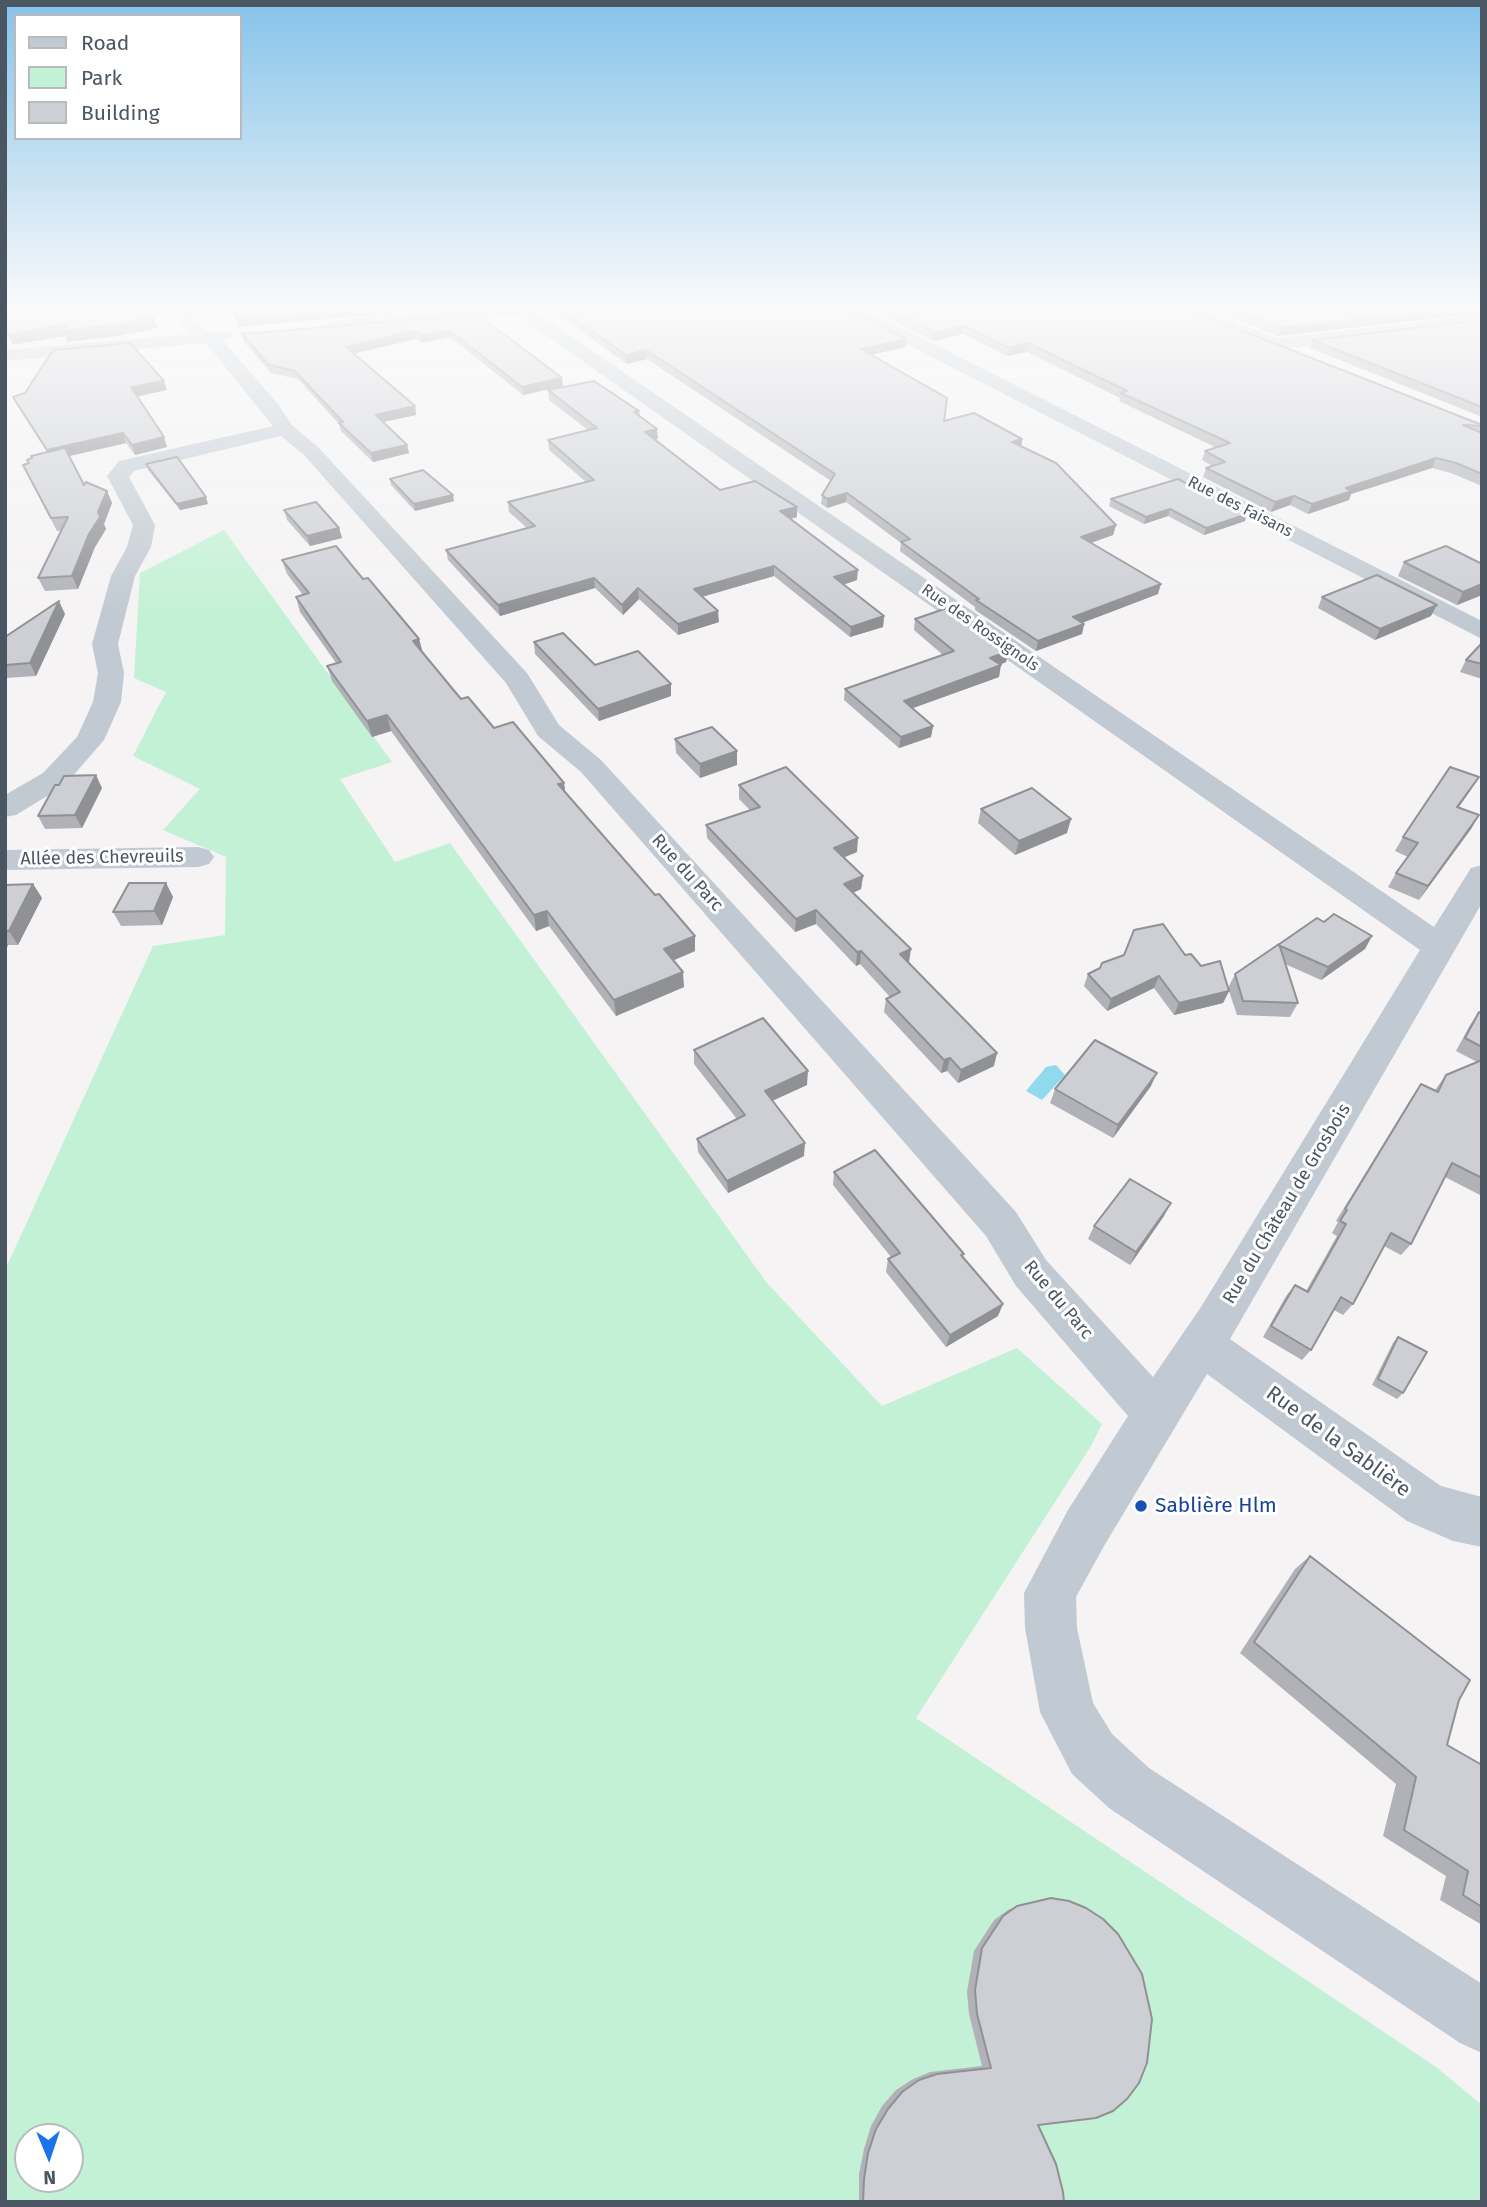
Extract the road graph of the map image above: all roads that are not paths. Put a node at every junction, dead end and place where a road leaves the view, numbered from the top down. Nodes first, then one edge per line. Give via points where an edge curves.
1 (272, 410) edge
2 (665, 410) edge
3 (1050, 410) edge
4 (285, 429) junction
5 (1482, 631) edge
6 (8, 810) edge
7 (198, 857) dead end
8 (5, 860) edge
9 (1482, 875) edge
10 (1439, 947) junction
11 (1203, 1345) junction
12 (1157, 1415) junction
13 (1482, 1522) edge
14 (1482, 2021) edge

1 - 4 street, Rue du Parc
2 - 10 street, Rue des Rossignols
3 - 5 street, Rue des Faisans
4 - 6 street via 127,466 118,476 144,525 139,547 123,576 104,644 111,673 107,702 90,740 54,779
4 - 12 street, Rue du Parc via 311,451 517,679 548,730 591,765 1001,1224 1031,1272
7 - 8 street, Allée des Chevreuils
9 - 10 street, Rue du Château de Grosbois
10 - 11 street, Rue du Château de Grosbois
11 - 12 street, Rue du Château de Grosbois
11 - 13 street, Rue de la Sablière via 1424,1504
12 - 14 street, Rue du Château de Grosbois via 1050,1593 1051,1628 1067,1712 1092,1754 1129,1788

